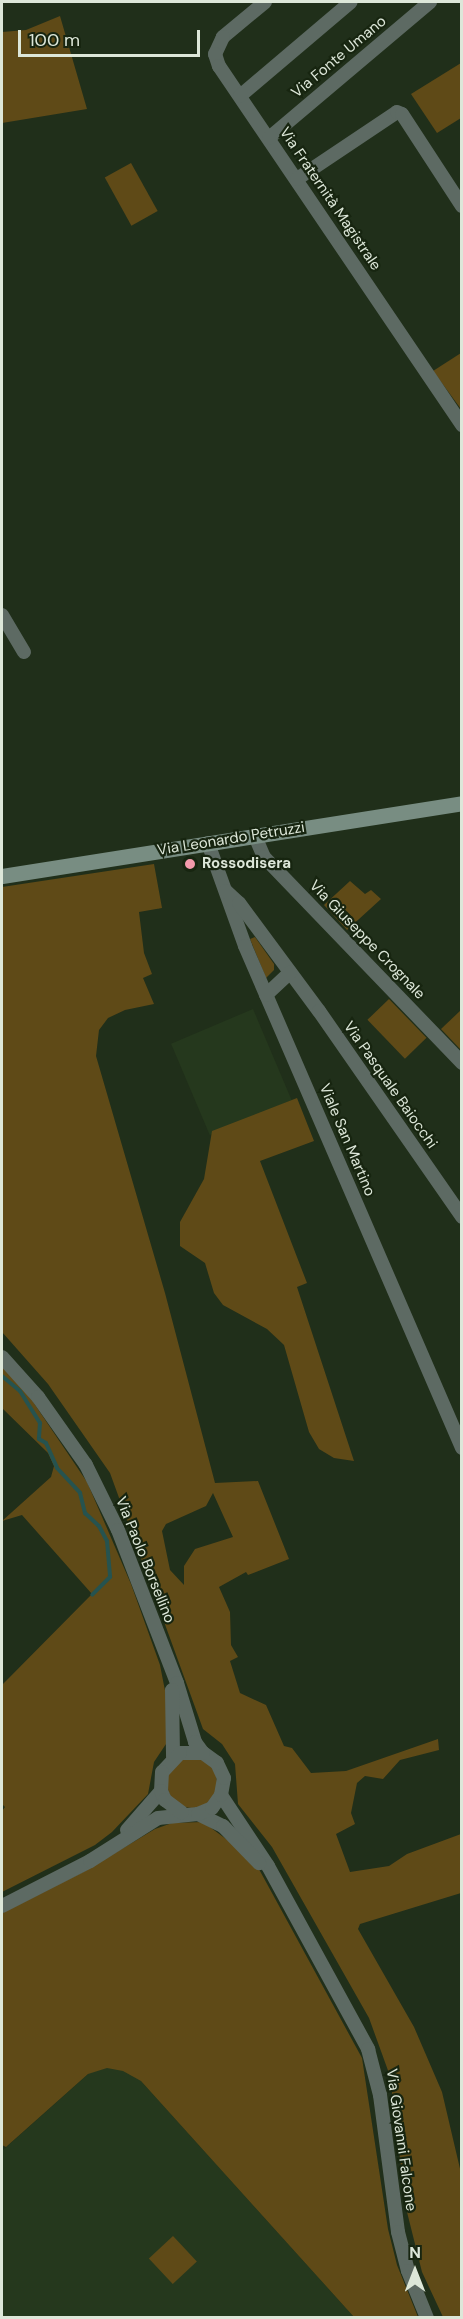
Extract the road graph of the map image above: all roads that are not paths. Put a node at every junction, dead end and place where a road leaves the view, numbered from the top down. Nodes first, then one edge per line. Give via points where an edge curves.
1 (265, 2) edge
2 (351, 2) edge
3 (430, 2) edge
4 (240, 96) junction
5 (269, 138) junction
6 (297, 179) junction
7 (462, 206) edge
8 (461, 424) edge
9 (2, 615) edge
10 (24, 652) dead end
11 (462, 803) edge
12 (255, 836) junction
13 (208, 843) junction
14 (2, 876) edge
15 (224, 889) junction
16 (254, 924) junction
17 (239, 930) junction
18 (290, 973) junction
19 (266, 995) junction
20 (462, 1063) edge
21 (462, 1217) edge
22 (2, 1358) edge
23 (462, 1448) edge
24 (168, 1661) junction
25 (203, 1753) junction
26 (173, 1757) junction
27 (161, 1791) junction
28 (221, 1795) junction
29 (182, 1813) junction
30 (198, 1814) junction
31 (109, 1848) junction
32 (273, 1879) junction
33 (2, 1906) edge
34 (427, 2318) edge

1 - 4 street, Via Fraternità Magistrale via 217,46 219,66
2 - 4 street
3 - 5 street, Via Fonte Umano
4 - 5 street, Via Fraternità Magistrale
5 - 6 street, Via Fraternità Magistrale
6 - 7 street via 397,112
6 - 8 street, Via Fraternità Magistrale
9 - 10 street
11 - 12 main road, Via Leonardo Petruzzi
12 - 13 main road, Via Leonardo Petruzzi
12 - 20 street, Via Giuseppe Crognale via 264,857
13 - 14 main road, Via Leonardo Petruzzi
13 - 15 street, Viale San Martino
15 - 16 street, Via Pasquale Baiocchi
15 - 17 street, Viale San Martino
16 - 17 street
16 - 18 street, Via Pasquale Baiocchi
17 - 19 street, Viale San Martino
18 - 19 street
18 - 21 street, Via Pasquale Baiocchi
19 - 23 street, Viale San Martino
22 - 24 street, Via Paolo Borsellino via 38,1397 86,1465 118,1530
24 - 25 street, Via Paolo Borsellino via 195,1742
24 - 26 street, Via Paolo Borsellino via 175,1718
25 - 26 street via 188,1751
25 - 28 street via 222,1770
26 - 27 street via 162,1772
27 - 29 street via 172,1808
27 - 31 street
28 - 30 street via 212,1808
28 - 32 street, Via Giovanni Falcone via 261,1853
29 - 30 street
29 - 31 street via 158,1818
30 - 32 street, Via Giovanni Falcone via 223,1826
31 - 33 street
32 - 34 street, Via Giovanni Falcone via 368,2049 380,2094 398,2232

